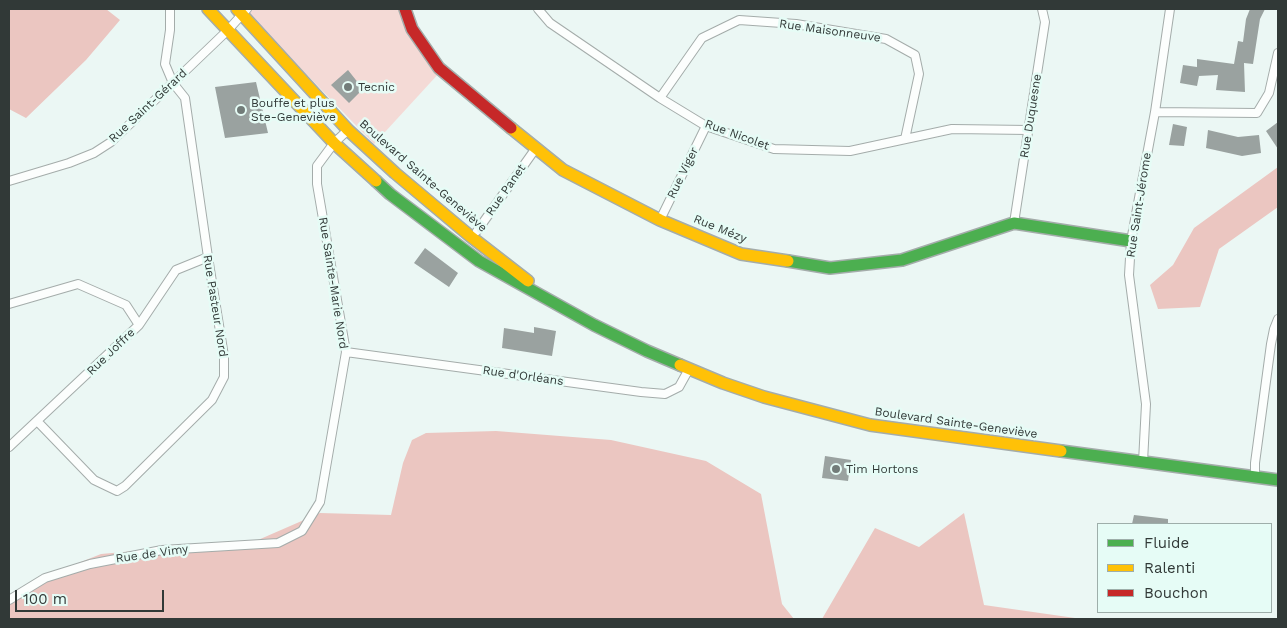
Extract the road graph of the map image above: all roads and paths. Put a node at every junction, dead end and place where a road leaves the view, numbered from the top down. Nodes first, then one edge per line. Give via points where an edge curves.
1 (170, 9) edge
2 (208, 9) edge
3 (405, 9) edge
4 (538, 9) edge
5 (1042, 9) edge
6 (1170, 9) edge
7 (242, 11) edge
8 (228, 30) junction
9 (1278, 54) edge
10 (173, 83) junction
11 (660, 98) junction
12 (1155, 112) junction
13 (706, 126) junction
14 (348, 130) junction
15 (1029, 130) junction
16 (905, 139) junction
17 (334, 143) junction
18 (536, 148) junction
19 (9, 181) edge
20 (660, 220) junction
21 (1014, 223) junction
22 (477, 231) dead end
23 (1131, 240) junction
24 (208, 257) junction
25 (9, 304) edge
26 (561, 307) junction
27 (1278, 319) edge
28 (139, 325) junction
29 (346, 352) junction
30 (689, 369) junction
31 (38, 422) junction
32 (9, 447) edge
33 (1143, 462) junction
34 (1255, 476) junction
35 (1278, 480) edge
36 (302, 530) joint
37 (9, 600) edge

1 - 10 street, Rue Pasteur Nord via 165,64
2 - 8 main road, Boulevard Sainte-Geneviève
3 - 18 main road, Rue Mézy via 412,29 440,68
4 - 11 street, Rue Nicolet via 550,23
5 - 15 street, Rue Duquesne via 1045,22
6 - 12 street, Rue Saint-Jérome
7 - 8 street, Rue Saint-Gérard
7 - 14 main road, Boulevard Sainte-Geneviève
8 - 10 street, Rue Saint-Gérard
8 - 17 main road, Boulevard Sainte-Geneviève
9 - 12 street via 1269,93 1257,113
10 - 19 street, Rue Saint-Gérard via 123,131 94,153
10 - 24 street, Rue Pasteur Nord via 185,98
11 - 13 street, Rue Nicolet
11 - 16 street, Rue Maisonneuve via 702,38 739,20 796,24 886,38 915,55 919,74
12 - 23 street, Rue Saint-Jérome
13 - 16 street, Rue Nicolet via 774,148 850,151
13 - 20 street, Rue Viger
14 - 17 street, Rue Sainte-Marie Nord
14 - 26 main road, Boulevard Sainte-Geneviève via 470,236
15 - 16 street, Rue Nicolet via 952,129
15 - 21 street, Rue Duquesne
17 - 26 main road, Boulevard Sainte-Geneviève via 390,194 479,261
17 - 29 street, Rue Sainte-Marie Nord via 317,166 317,184
18 - 20 main road, Rue Mézy via 563,170
18 - 22 street, Rue Panet
20 - 21 main road, Rue Mézy via 741,254 830,268 902,260
21 - 23 main road, Rue Mézy
23 - 33 street, Rue Saint-Jérome via 1129,275 1146,404
24 - 28 street, Rue Joffre via 176,270
24 - 31 street, Rue Pasteur Nord via 224,356 224,377 212,400 125,486 117,491 94,480
25 - 28 street via 78,284 126,305
26 - 30 main road, Boulevard Sainte-Geneviève
27 - 34 street via 1274,329
28 - 31 street, Rue Joffre
29 - 30 street, Rue d'Orléans via 665,394 679,386
29 - 36 street, Rue Sainte-Marie Nord via 320,502
30 - 33 main road, Boulevard Sainte-Geneviève via 764,397 870,425
31 - 32 street, Rue Joffre
33 - 34 main road, Boulevard Sainte-Geneviève
34 - 35 main road, Boulevard Sainte-Geneviève
36 - 37 street, Rue de Vimy via 278,543 162,550 90,564 45,578

